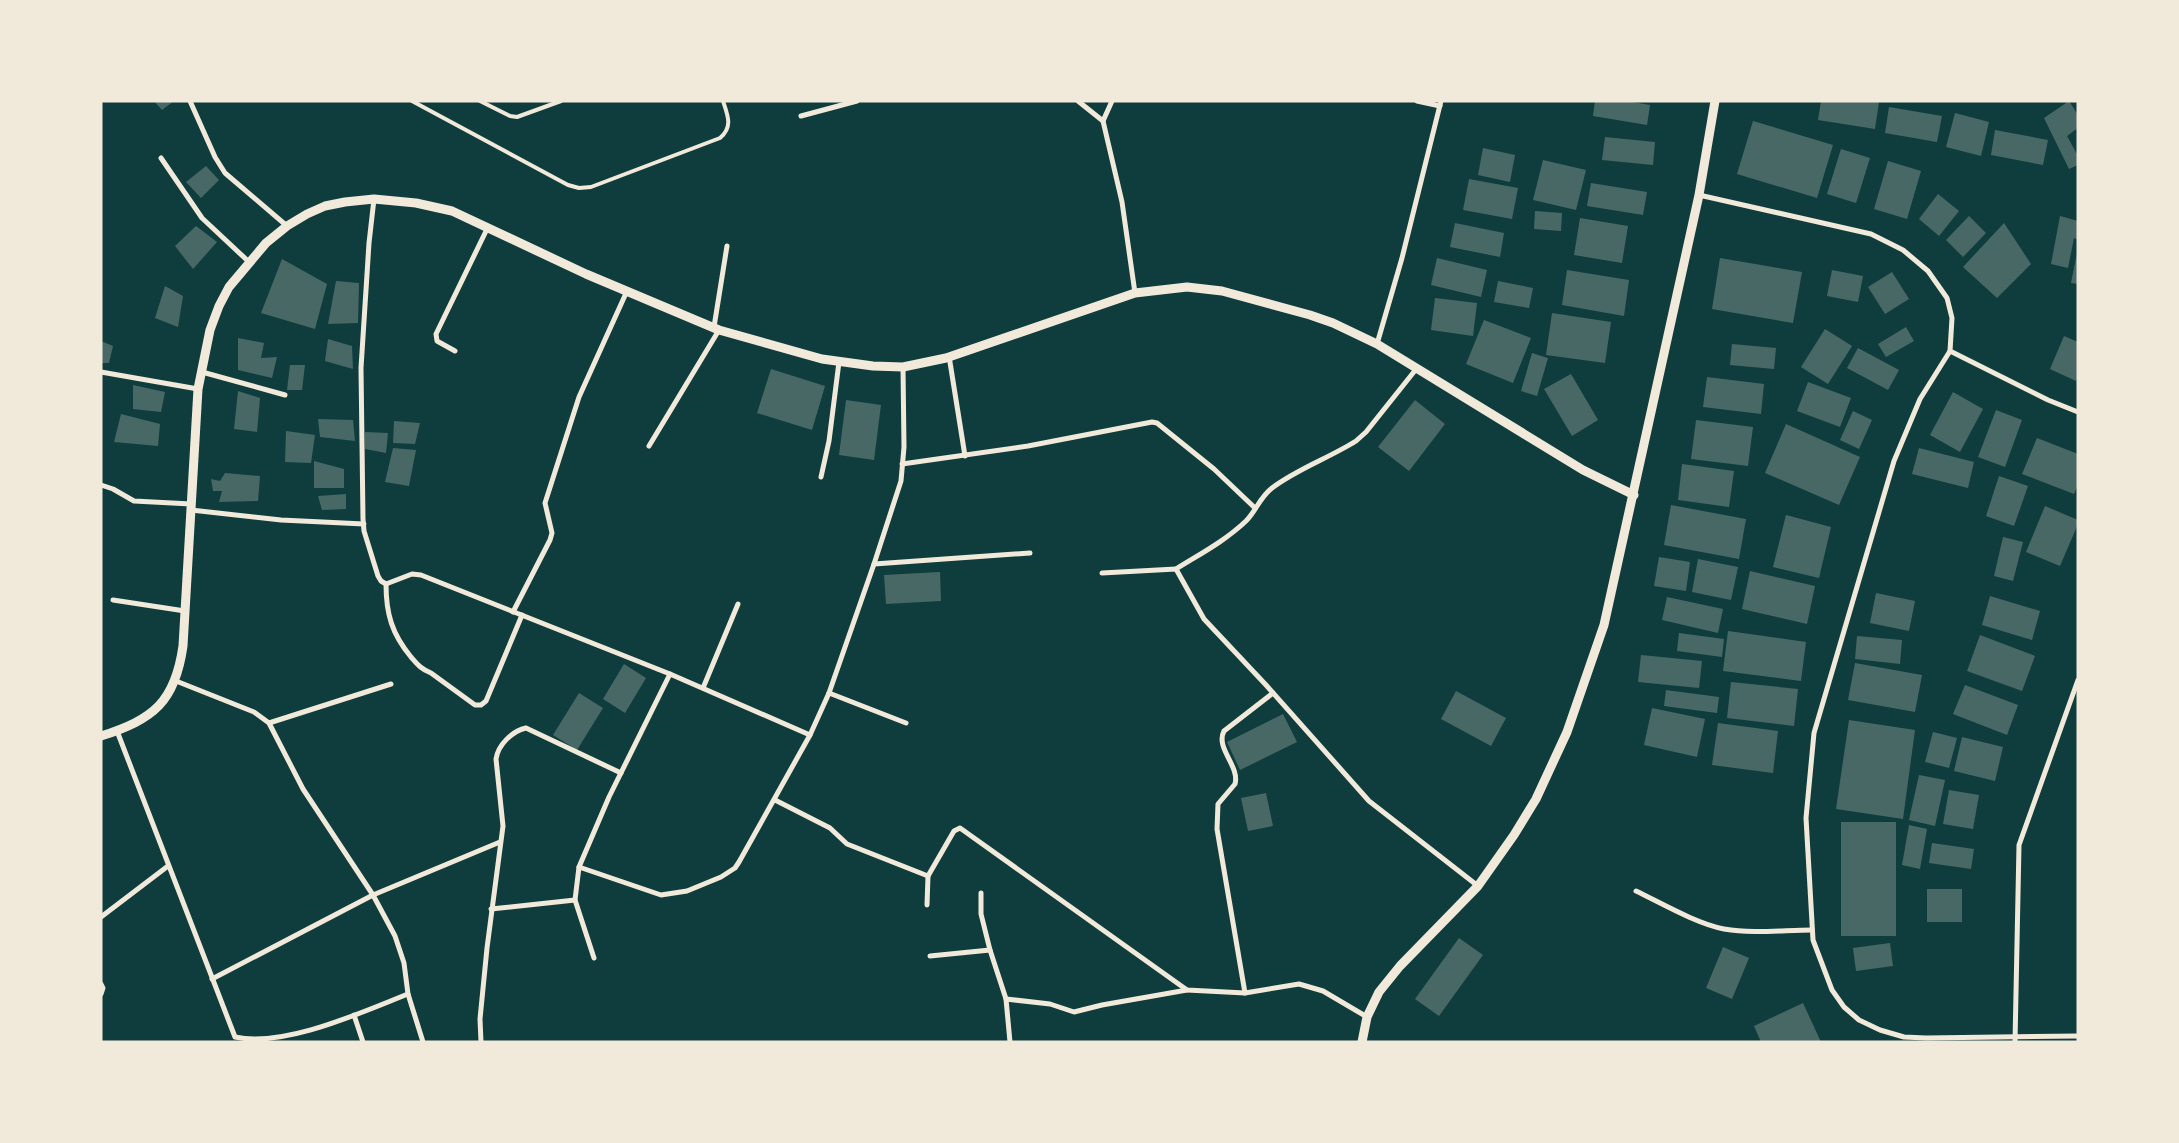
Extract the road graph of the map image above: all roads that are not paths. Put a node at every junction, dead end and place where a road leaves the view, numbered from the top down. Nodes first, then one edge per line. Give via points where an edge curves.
1 (190, 101) edge
2 (412, 101) edge
3 (480, 101) edge
4 (561, 101) edge
5 (723, 101) edge
6 (856, 101) edge
7 (1078, 101) edge
8 (1112, 101) edge
9 (1417, 101) edge
10 (1715, 101) edge
11 (1440, 104) edge
12 (801, 116) dead end
13 (1103, 121) junction
14 (161, 158) dead end
15 (1699, 195) junction
16 (374, 200) junction
17 (286, 226) junction
18 (488, 227) junction
19 (728, 246) dead end
20 (249, 262) junction
21 (627, 290) junction
22 (1135, 293) junction
23 (717, 329) junction
24 (1377, 344) junction
25 (455, 351) dead end
26 (1950, 351) junction
27 (949, 356) junction
28 (838, 362) junction
29 (903, 367) junction
30 (1417, 368) junction
31 (101, 372) edge
32 (202, 372) junction
33 (198, 389) junction
34 (285, 395) dead end
35 (2078, 412) edge
36 (649, 446) dead end
37 (965, 456) junction
38 (902, 464) junction
39 (822, 477) dead end
40 (101, 485) edge
41 (1634, 495) junction
42 (191, 507) junction
43 (1255, 508) junction
44 (364, 524) junction
45 (1030, 553) dead end
46 (874, 564) junction
47 (1176, 569) junction
48 (1102, 573) dead end
49 (386, 584) junction
50 (113, 600) dead end
51 (738, 604) dead end
52 (185, 611) junction
53 (513, 612) junction
54 (522, 615) junction
55 (670, 674) junction
56 (2078, 680) edge
57 (176, 681) junction
58 (391, 684) dead end
59 (703, 688) junction
60 (829, 693) junction
61 (1273, 693) junction
62 (906, 723) dead end
63 (269, 724) junction
64 (116, 731) junction
65 (810, 735) junction
66 (101, 736) edge
67 (621, 773) junction
68 (775, 800) junction
69 (500, 842) junction
70 (168, 866) junction
71 (579, 867) junction
72 (928, 876) junction
73 (1478, 886) junction
74 (1636, 891) dead end
75 (982, 894) dead end
76 (373, 895) junction
77 (575, 900) junction
78 (928, 905) dead end
79 (491, 909) junction
80 (101, 917) edge
81 (1812, 930) junction
82 (990, 950) junction
83 (930, 956) dead end
84 (594, 958) dead end
85 (212, 979) junction
86 (101, 984) edge
87 (1187, 990) junction
88 (1245, 993) junction
89 (101, 994) edge
90 (408, 994) junction
91 (1006, 999) junction
92 (354, 1015) junction
93 (1367, 1018) junction
94 (2078, 1036) edge
95 (235, 1037) junction
96 (2015, 1039) edge
97 (230, 1042) edge
98 (363, 1042) edge
99 (423, 1042) edge
100 (480, 1042) edge
101 (1010, 1042) edge
102 (1362, 1042) edge

1 - 17 street via 225,173
2 - 5 lane via 579,188 591,187 720,138 728,126
3 - 4 lane via 517,117
6 - 12 street
7 - 13 street
8 - 13 street
9 - 11 street
10 - 15 street
11 - 24 street
13 - 22 street via 1122,202
14 - 20 street via 202,218
15 - 26 street via 1872,234 1903,250 1928,271 1948,298 1952,318
15 - 41 street
16 - 17 street via 325,206
16 - 18 street via 433,206
16 - 44 street via 360,368
17 - 20 street
18 - 21 street
18 - 25 street via 436,334 440,344
19 - 23 street
20 - 32 street via 219,306 210,330
21 - 23 street
21 - 53 street via 579,397 545,503 552,533 550,540
22 - 24 street via 1187,287 1214,290 1310,314
22 - 27 street
23 - 28 street
23 - 36 street
24 - 30 street
26 - 35 street
26 - 81 street via 1920,400 1894,460 1814,733 1806,818
27 - 29 street
27 - 37 street
28 - 29 street
28 - 39 street
29 - 38 street
30 - 41 street via 1583,470
30 - 43 street via 1356,441 1276,485
31 - 33 street
32 - 33 street
32 - 34 street
33 - 42 street
37 - 38 street
37 - 43 street via 1152,422 1187,447
38 - 46 street via 901,481
40 - 42 street via 134,501
41 - 73 street via 1604,625 1567,732 1536,799
42 - 44 street via 281,520
42 - 52 street
43 - 47 street via 1248,519 1222,541
44 - 49 street via 378,576
45 - 46 street
46 - 60 street
47 - 48 street
47 - 61 street via 1204,619
49 - 53 street via 421,574
49 - 54 street via 397,639 424,671 475,705 486,701
50 - 52 street
51 - 59 street
52 - 57 street
53 - 54 street
54 - 55 street
55 - 59 street
55 - 67 street
56 - 96 street via 2019,845
57 - 63 street via 254,712
57 - 64 street via 151,713
58 - 63 street
59 - 65 street
60 - 62 street
60 - 65 street
61 - 73 street via 1368,801
61 - 88 street via 1224,731 1222,736 1236,780 1218,804 1217,829
63 - 76 street via 303,789
64 - 66 street
64 - 70 street
65 - 68 street
67 - 69 street via 529,729 519,730 505,741 497,755 502,810
67 - 71 street
68 - 71 street via 735,868 687,890 657,895
68 - 72 street via 830,828 847,844
69 - 76 street
69 - 79 street
70 - 80 street
70 - 85 street
71 - 77 street
72 - 78 street
72 - 87 street via 954,830 960,828
73 - 93 street via 1386,982
74 - 81 street via 1724,929
75 - 82 street via 981,914
76 - 85 street
76 - 90 street via 400,950
77 - 79 street
77 - 84 street
79 - 100 street
81 - 96 street via 1832,990 1859,1020 1904,1036
82 - 83 street
82 - 91 street
85 - 95 street
86 - 89 street
87 - 88 street
87 - 91 street via 1074,1012 1050,1004
88 - 93 street via 1299,984 1323,991
90 - 92 street
90 - 99 street
91 - 101 street
92 - 95 street via 281,1038
92 - 98 street
93 - 102 street
94 - 96 street
95 - 97 street

